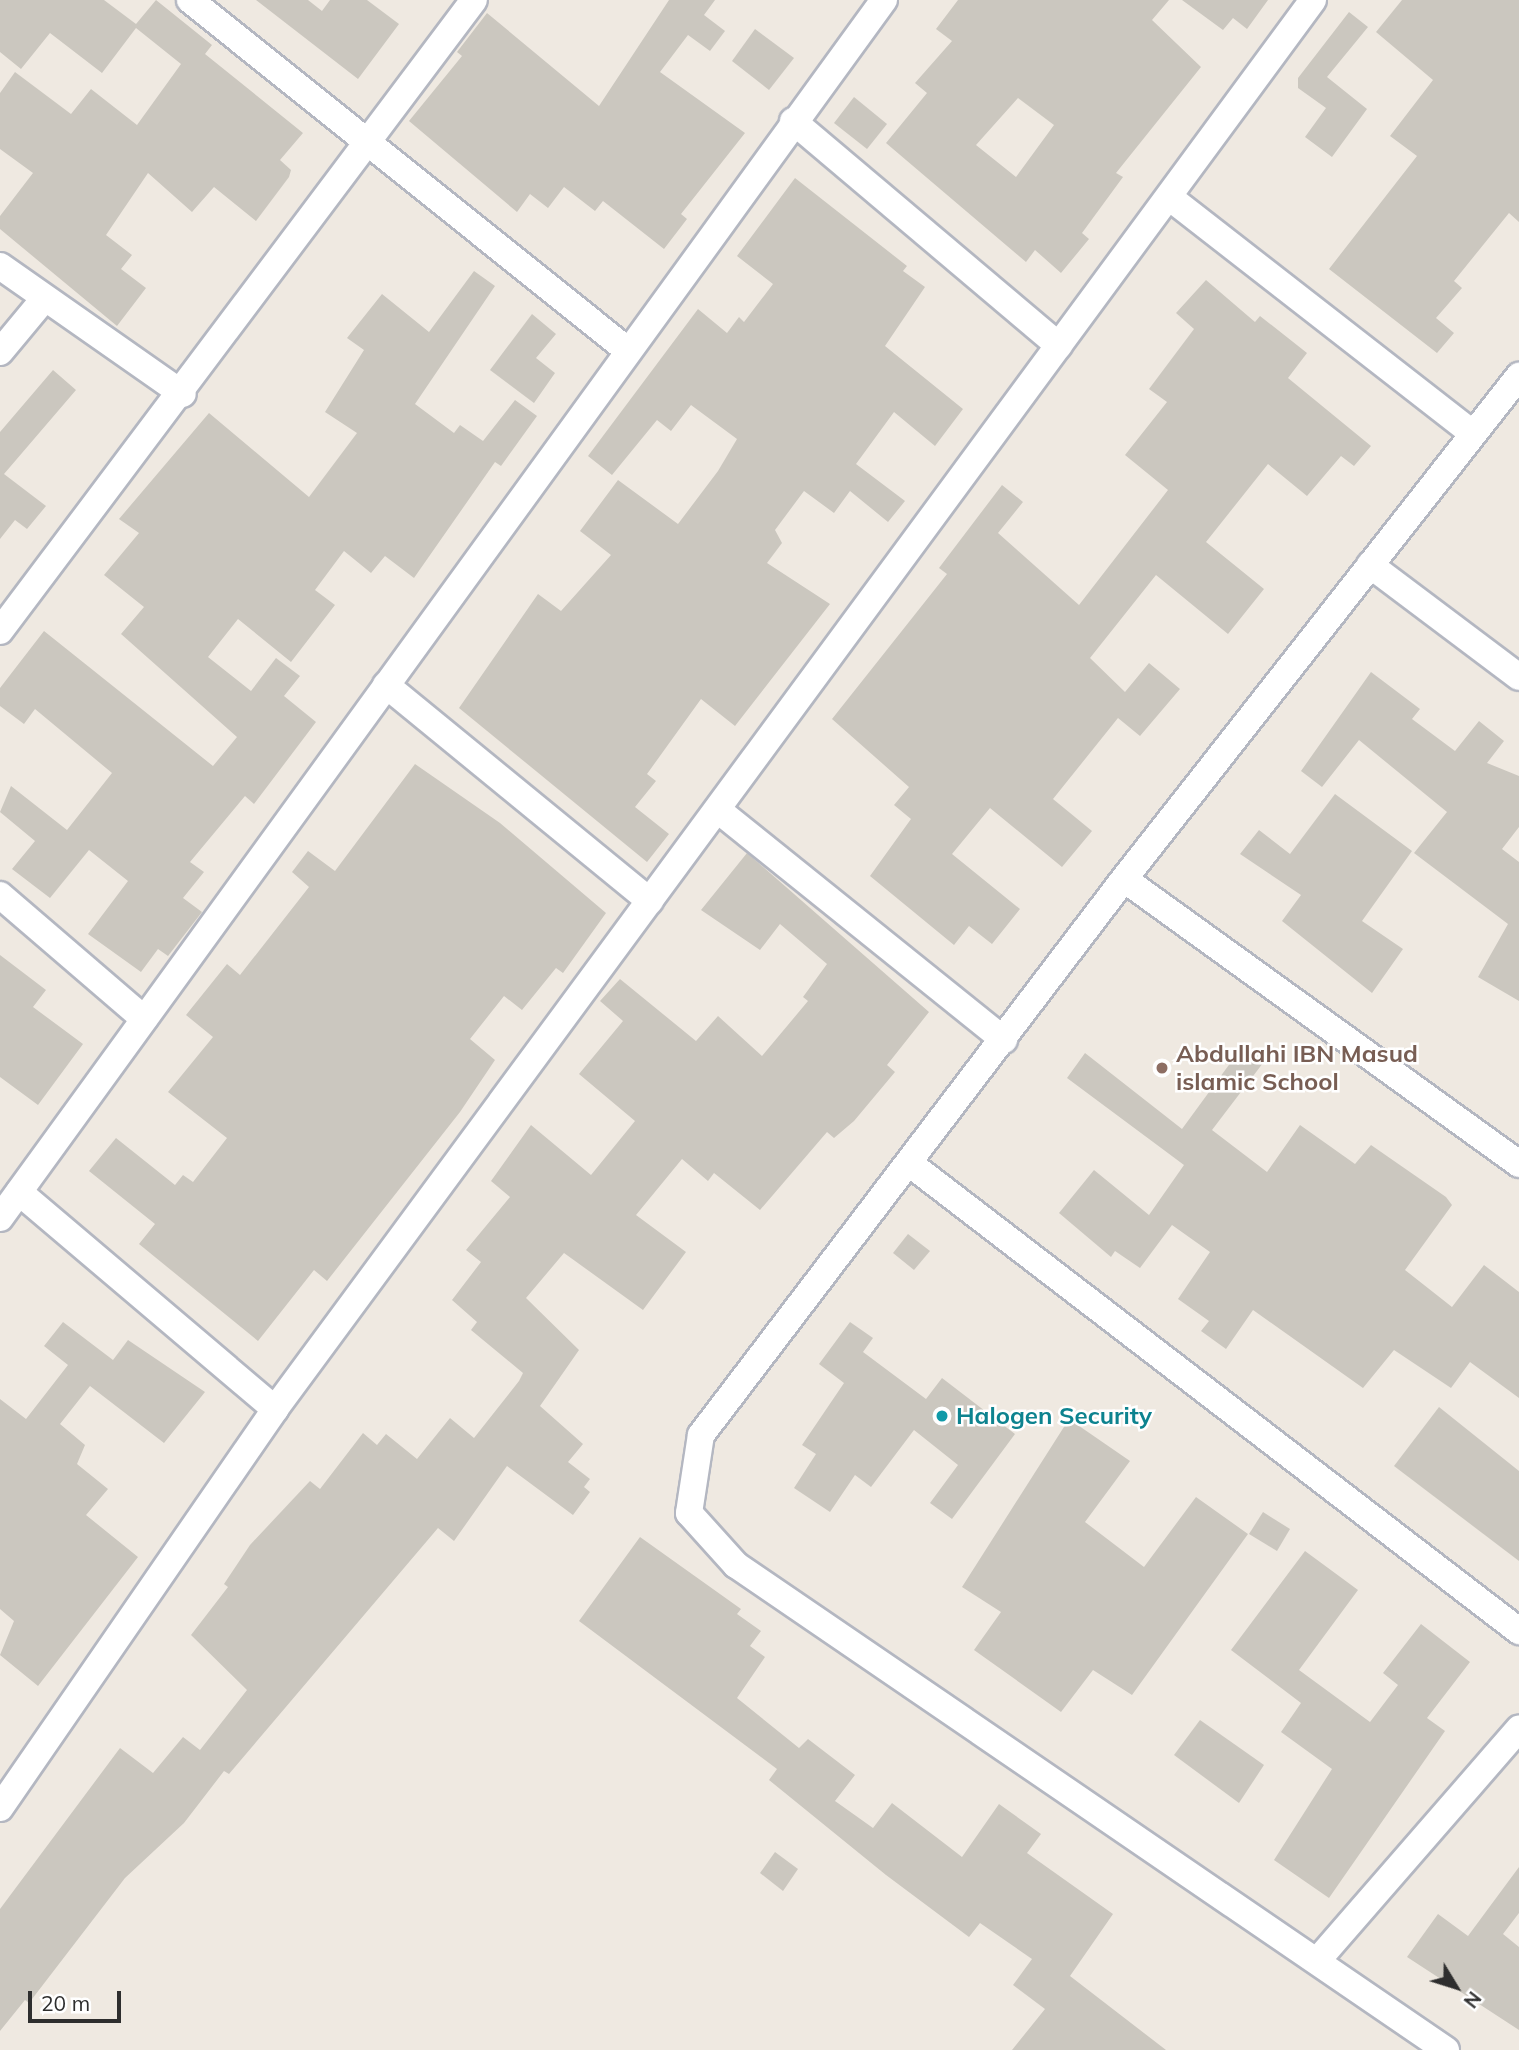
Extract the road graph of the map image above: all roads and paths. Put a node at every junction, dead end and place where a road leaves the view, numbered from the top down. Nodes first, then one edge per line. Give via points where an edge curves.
1 (190, 0) edge
2 (474, 0) edge
3 (884, 0) edge
4 (1313, 0) edge
5 (793, 121) junction
6 (368, 148) junction
7 (1169, 197) junction
8 (0, 265) edge
9 (44, 299) junction
10 (1059, 346) junction
11 (627, 350) junction
12 (0, 352) edge
13 (1519, 376) edge
14 (183, 394) junction
15 (1473, 434) junction
16 (1370, 565) junction
17 (0, 631) edge
18 (1519, 677) edge
19 (386, 685) junction
20 (718, 810) junction
21 (1124, 879) junction
22 (0, 895) edge
23 (650, 901) junction
24 (144, 1019) junction
25 (1004, 1040) junction
26 (909, 1163) junction
27 (1519, 1164) edge
28 (19, 1192) junction
29 (0, 1218) edge
30 (275, 1409) junction
31 (1519, 1631) edge
32 (1519, 1729) edge
33 (0, 1808) edge
34 (1317, 1961) junction
35 (1446, 2050) edge

1 - 6 street
2 - 6 street
3 - 5 street
4 - 7 street
5 - 10 street
5 - 11 street
6 - 11 street
6 - 14 street
7 - 10 street
7 - 15 street
8 - 9 street
9 - 12 street
9 - 14 street
10 - 20 street
11 - 19 street
13 - 15 street
14 - 17 street
15 - 16 street
16 - 18 street
16 - 21 street
19 - 23 street
19 - 24 street
20 - 23 street
20 - 25 street
21 - 25 street
21 - 27 street
22 - 24 street
23 - 30 street
24 - 28 street
25 - 26 street
26 - 31 street
26 - 34 street via 701,1435 689,1513 736,1565
28 - 29 street
28 - 30 street
30 - 33 street
32 - 34 street
34 - 35 street

